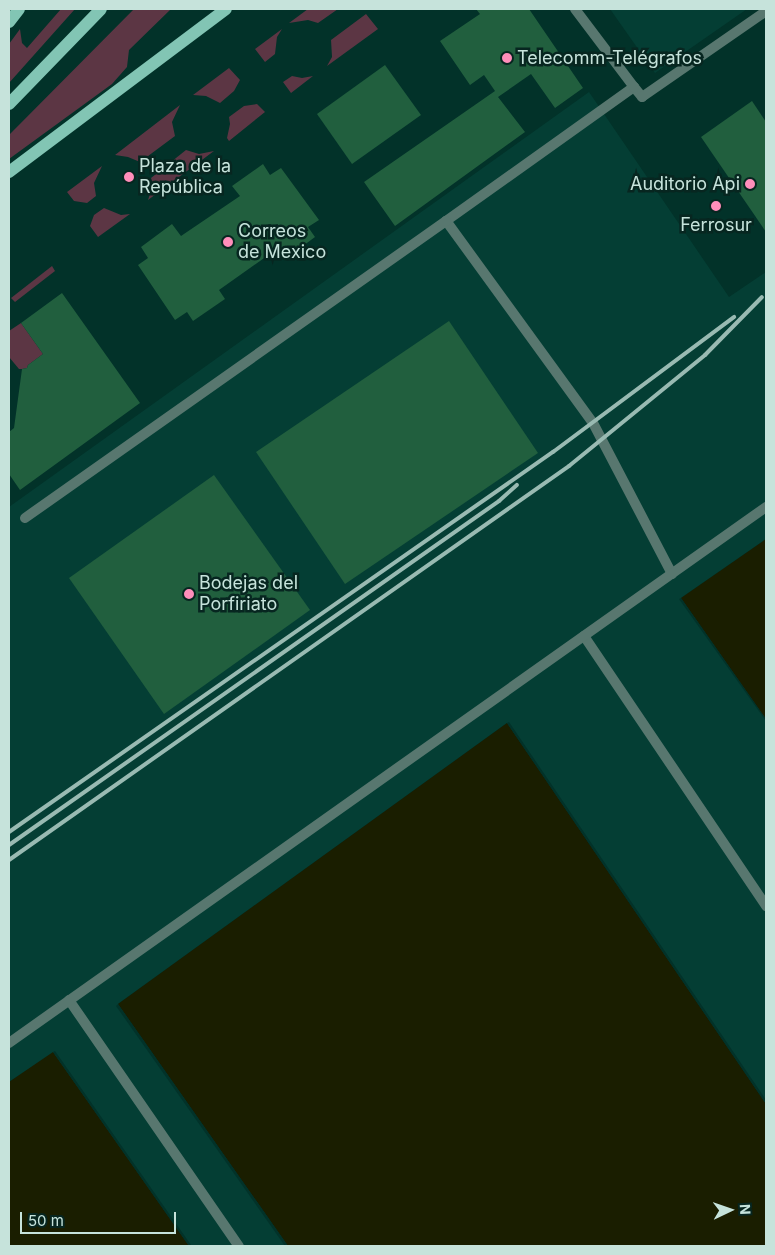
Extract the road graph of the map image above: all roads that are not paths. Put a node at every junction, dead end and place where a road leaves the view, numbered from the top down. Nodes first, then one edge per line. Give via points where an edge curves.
1 (19, 9) edge
2 (101, 9) edge
3 (226, 9) edge
4 (575, 9) edge
5 (766, 11) edge
6 (9, 22) edge
7 (634, 87) junction
8 (9, 104) edge
9 (9, 172) edge
10 (446, 221) junction
11 (766, 507) edge
12 (25, 518) dead end
13 (672, 574) junction
14 (584, 636) junction
15 (766, 906) edge
16 (69, 1000) junction
17 (9, 1043) edge
18 (239, 1246) edge

1 - 6 main road
2 - 8 main road
3 - 9 main road
4 - 7 street
5 - 7 street via 642,98
7 - 10 street
10 - 12 street
10 - 13 street via 593,423
11 - 13 street
13 - 14 street
14 - 15 street
14 - 16 street
16 - 17 street
16 - 18 street

